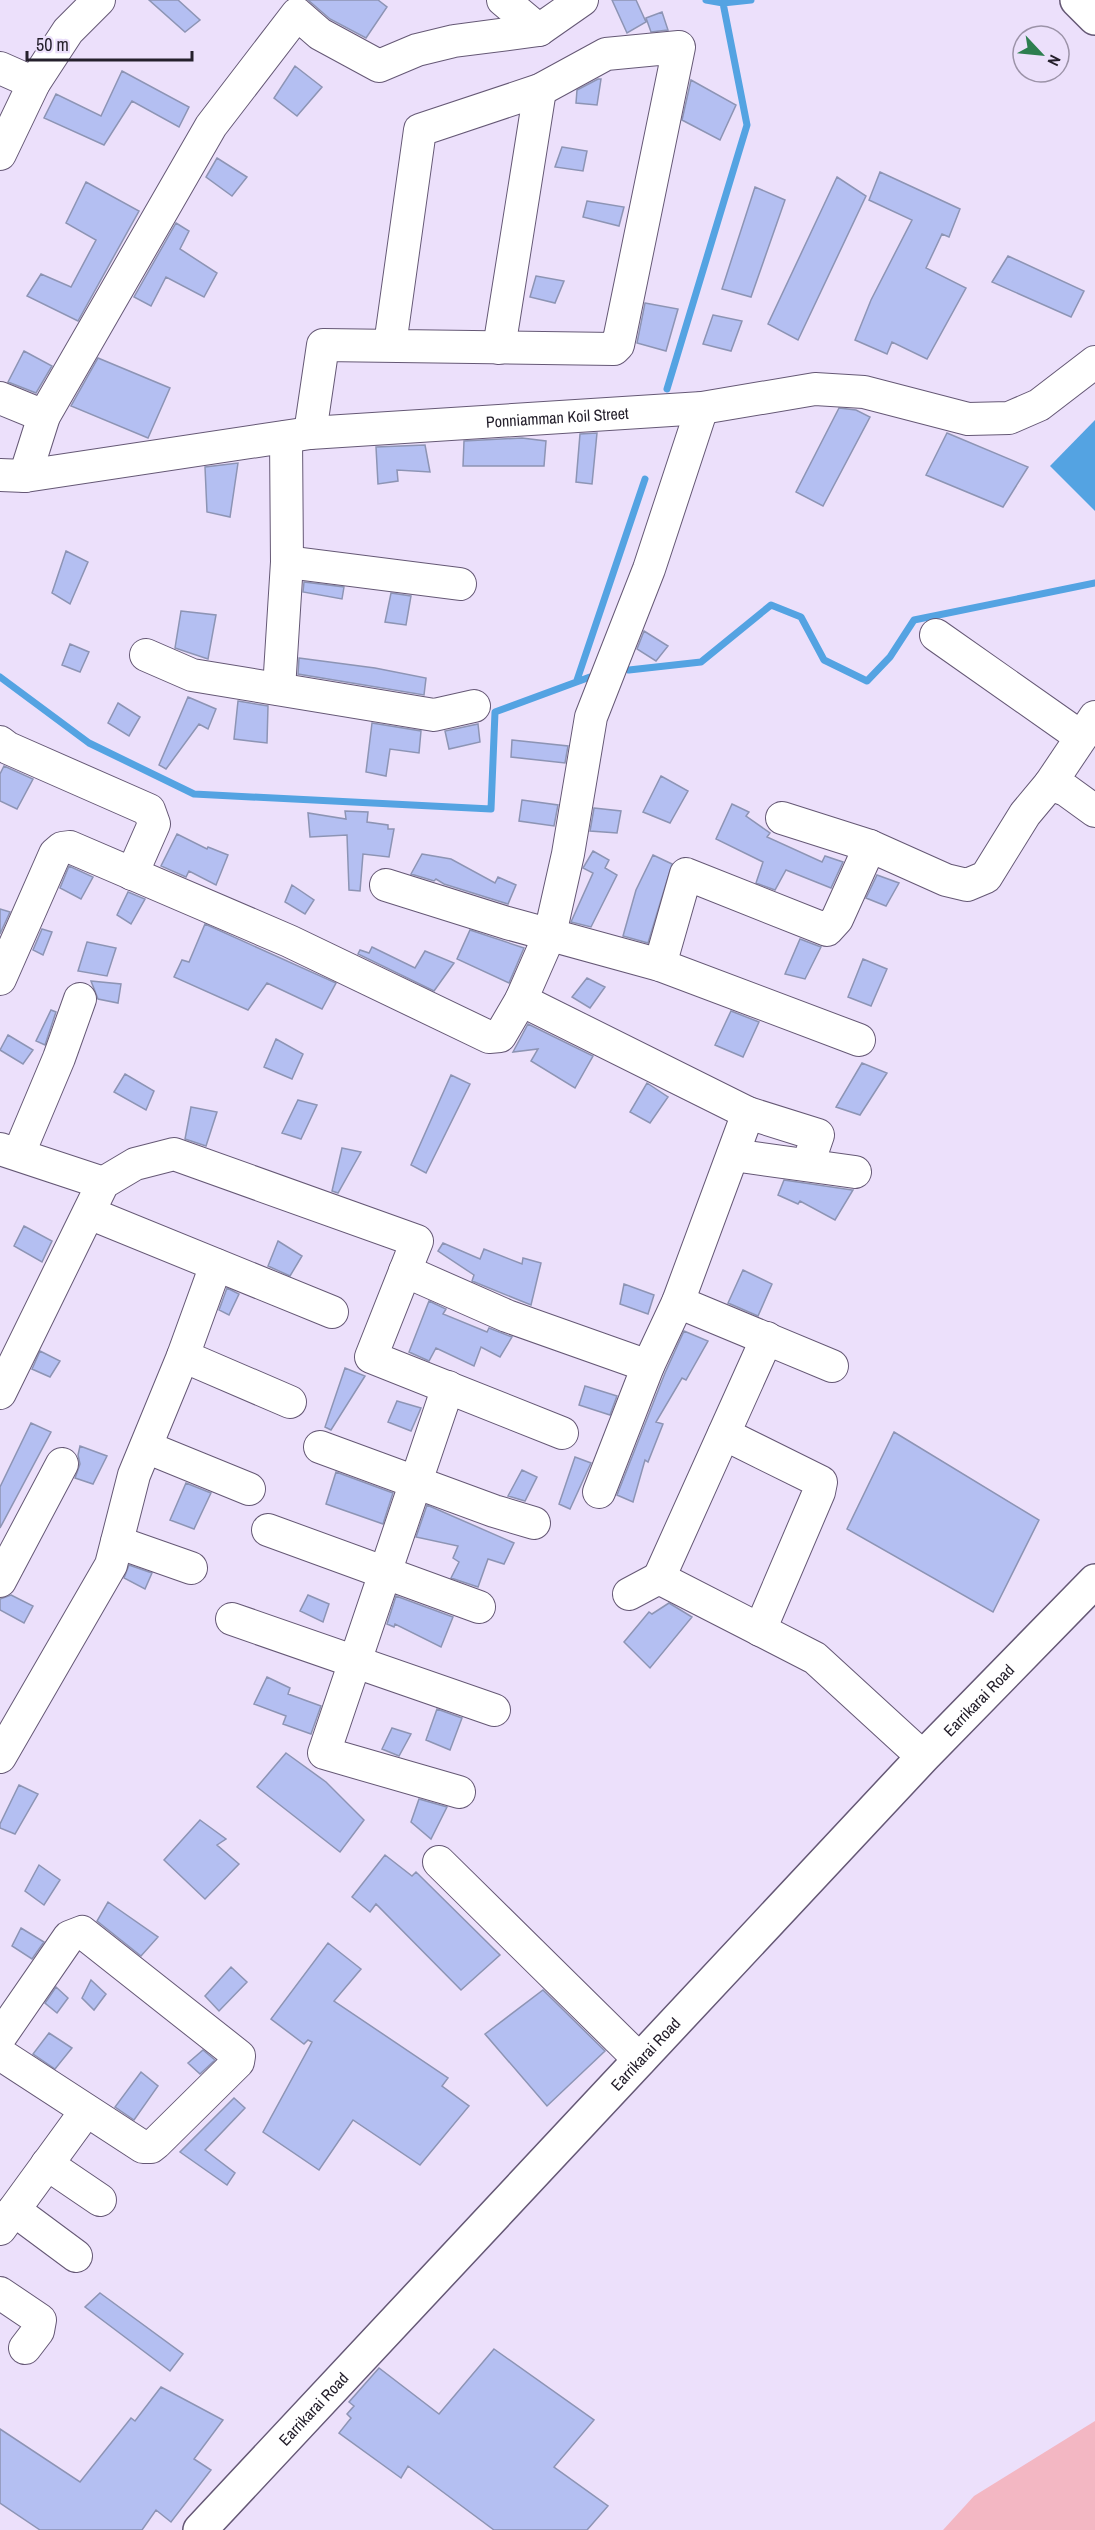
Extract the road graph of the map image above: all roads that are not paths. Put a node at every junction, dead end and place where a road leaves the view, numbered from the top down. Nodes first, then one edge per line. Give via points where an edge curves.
1 (99, 0) edge
2 (503, 0) edge
3 (582, 0) edge
4 (1077, 0) edge
5 (1095, 18) edge
6 (539, 30) junction
7 (0, 68) edge
8 (34, 83) junction
9 (540, 90) junction
10 (0, 154) edge
11 (390, 345) junction
12 (499, 348) junction
13 (1095, 362) edge
14 (0, 398) edge
15 (702, 408) junction
16 (44, 416) junction
17 (298, 435) junction
18 (13, 475) edge
19 (287, 562) junction
20 (460, 584) dead end
21 (936, 635) dead end
22 (146, 655) dead end
23 (279, 689) junction
24 (474, 706) dead end
25 (1088, 727) edge
26 (0, 742) edge
27 (1050, 784) junction
28 (1095, 811) edge
29 (782, 818) dead end
30 (870, 846) junction
31 (132, 874) junction
32 (386, 885) dead end
33 (550, 934) junction
34 (660, 965) junction
35 (0, 979) edge
36 (80, 999) dead end
37 (521, 1000) junction
38 (859, 1040) dead end
39 (748, 1113) junction
40 (6, 1153) edge
41 (733, 1155) junction
42 (808, 1164) junction
43 (855, 1172) dead end
44 (103, 1183) junction
45 (89, 1212) junction
46 (216, 1264) junction
47 (405, 1271) junction
48 (678, 1302) junction
49 (332, 1312) dead end
50 (767, 1338) junction
51 (183, 1356) junction
52 (648, 1366) junction
53 (832, 1366) dead end
54 (448, 1387) junction
55 (0, 1393) edge
56 (290, 1402) dead end
57 (562, 1432) dead end
58 (724, 1434) junction
59 (146, 1447) junction
60 (320, 1447) dead end
61 (62, 1464) dead end
62 (416, 1480) junction
63 (249, 1489) dead end
64 (599, 1492) dead end
65 (534, 1523) dead end
66 (268, 1530) dead end
67 (117, 1542) junction
68 (191, 1568) dead end
69 (384, 1573) junction
70 (659, 1578) junction
71 (0, 1581) edge
72 (1095, 1581) edge
73 (629, 1594) dead end
74 (479, 1607) dead end
75 (232, 1620) dead end
76 (760, 1630) junction
77 (353, 1663) junction
78 (494, 1710) dead end
79 (0, 1757) edge
80 (923, 1757) junction
81 (459, 1792) dead end
82 (439, 1862) dead end
83 (0, 2037) edge
84 (0, 2054) edge
85 (640, 2060) junction
86 (86, 2111) junction
87 (47, 2164) junction
88 (100, 2200) dead end
89 (7, 2220) edge
90 (76, 2256) dead end
91 (0, 2293) edge
92 (26, 2348) dead end
93 (200, 2530) edge

1 - 8 street via 68,31
2 - 6 street
3 - 6 street
4 - 5 main road
6 - 16 street via 454,41 417,50 379,66 320,34 297,14 211,126
7 - 8 street
8 - 10 street
9 - 11 street via 420,130
9 - 12 street
9 - 12 street via 606,54 679,47 618,345 614,349
11 - 12 street
11 - 17 street via 323,345
13 - 15 street, Ponniamman Koil Street via 1039,405 1009,418 968,419 864,392 815,389
14 - 16 street
15 - 17 street, Ponniamman Koil Street
15 - 33 street via 649,569 591,717 568,855
16 - 18 street
17 - 18 street, Ponniamman Koil Street
17 - 19 street
19 - 20 street
19 - 23 street
21 - 25 street
22 - 23 street via 192,675
23 - 24 street via 434,715
25 - 27 street
26 - 31 street via 149,810 154,824
27 - 28 street via 1066,790
27 - 30 street via 1025,814 986,877 967,885 946,880
29 - 30 street
30 - 34 street via 837,919 827,930 686,874
31 - 35 street via 70,848 62,849 56,854
31 - 37 street via 289,941 489,1037 500,1036
32 - 33 street
33 - 34 street
33 - 37 street
34 - 38 street
36 - 40 street via 59,1058
37 - 39 street
39 - 41 street
39 - 42 street via 818,1135
40 - 44 street
41 - 42 street
41 - 48 street
42 - 43 street
44 - 45 street
44 - 47 street via 135,1164 174,1154 417,1241
45 - 46 street
45 - 55 street
46 - 49 street
46 - 51 street
47 - 52 street via 507,1316
47 - 54 street via 371,1357
48 - 50 street
48 - 52 street
50 - 53 street
50 - 58 street
51 - 56 street
51 - 59 street
52 - 64 street
54 - 57 street
54 - 62 street
58 - 70 street
58 - 76 street via 821,1482
59 - 63 street
59 - 67 street via 134,1475
60 - 62 street
61 - 71 street
62 - 65 street
62 - 69 street
66 - 69 street
67 - 68 street
67 - 79 street via 111,1565
69 - 74 street
69 - 77 street
70 - 73 street
70 - 76 street
72 - 80 main road, Earrikarai Road
75 - 77 street
76 - 80 street via 815,1658
77 - 78 street
77 - 81 street via 324,1753
80 - 85 main road, Earrikarai Road
82 - 85 street
83 - 86 street via 69,1937 82,1932 239,2056 238,2062 151,2147 143,2147
84 - 86 street
85 - 93 main road, Earrikarai Road
86 - 87 street
87 - 88 street
87 - 89 street
89 - 90 street
91 - 92 street via 40,2320 38,2331

